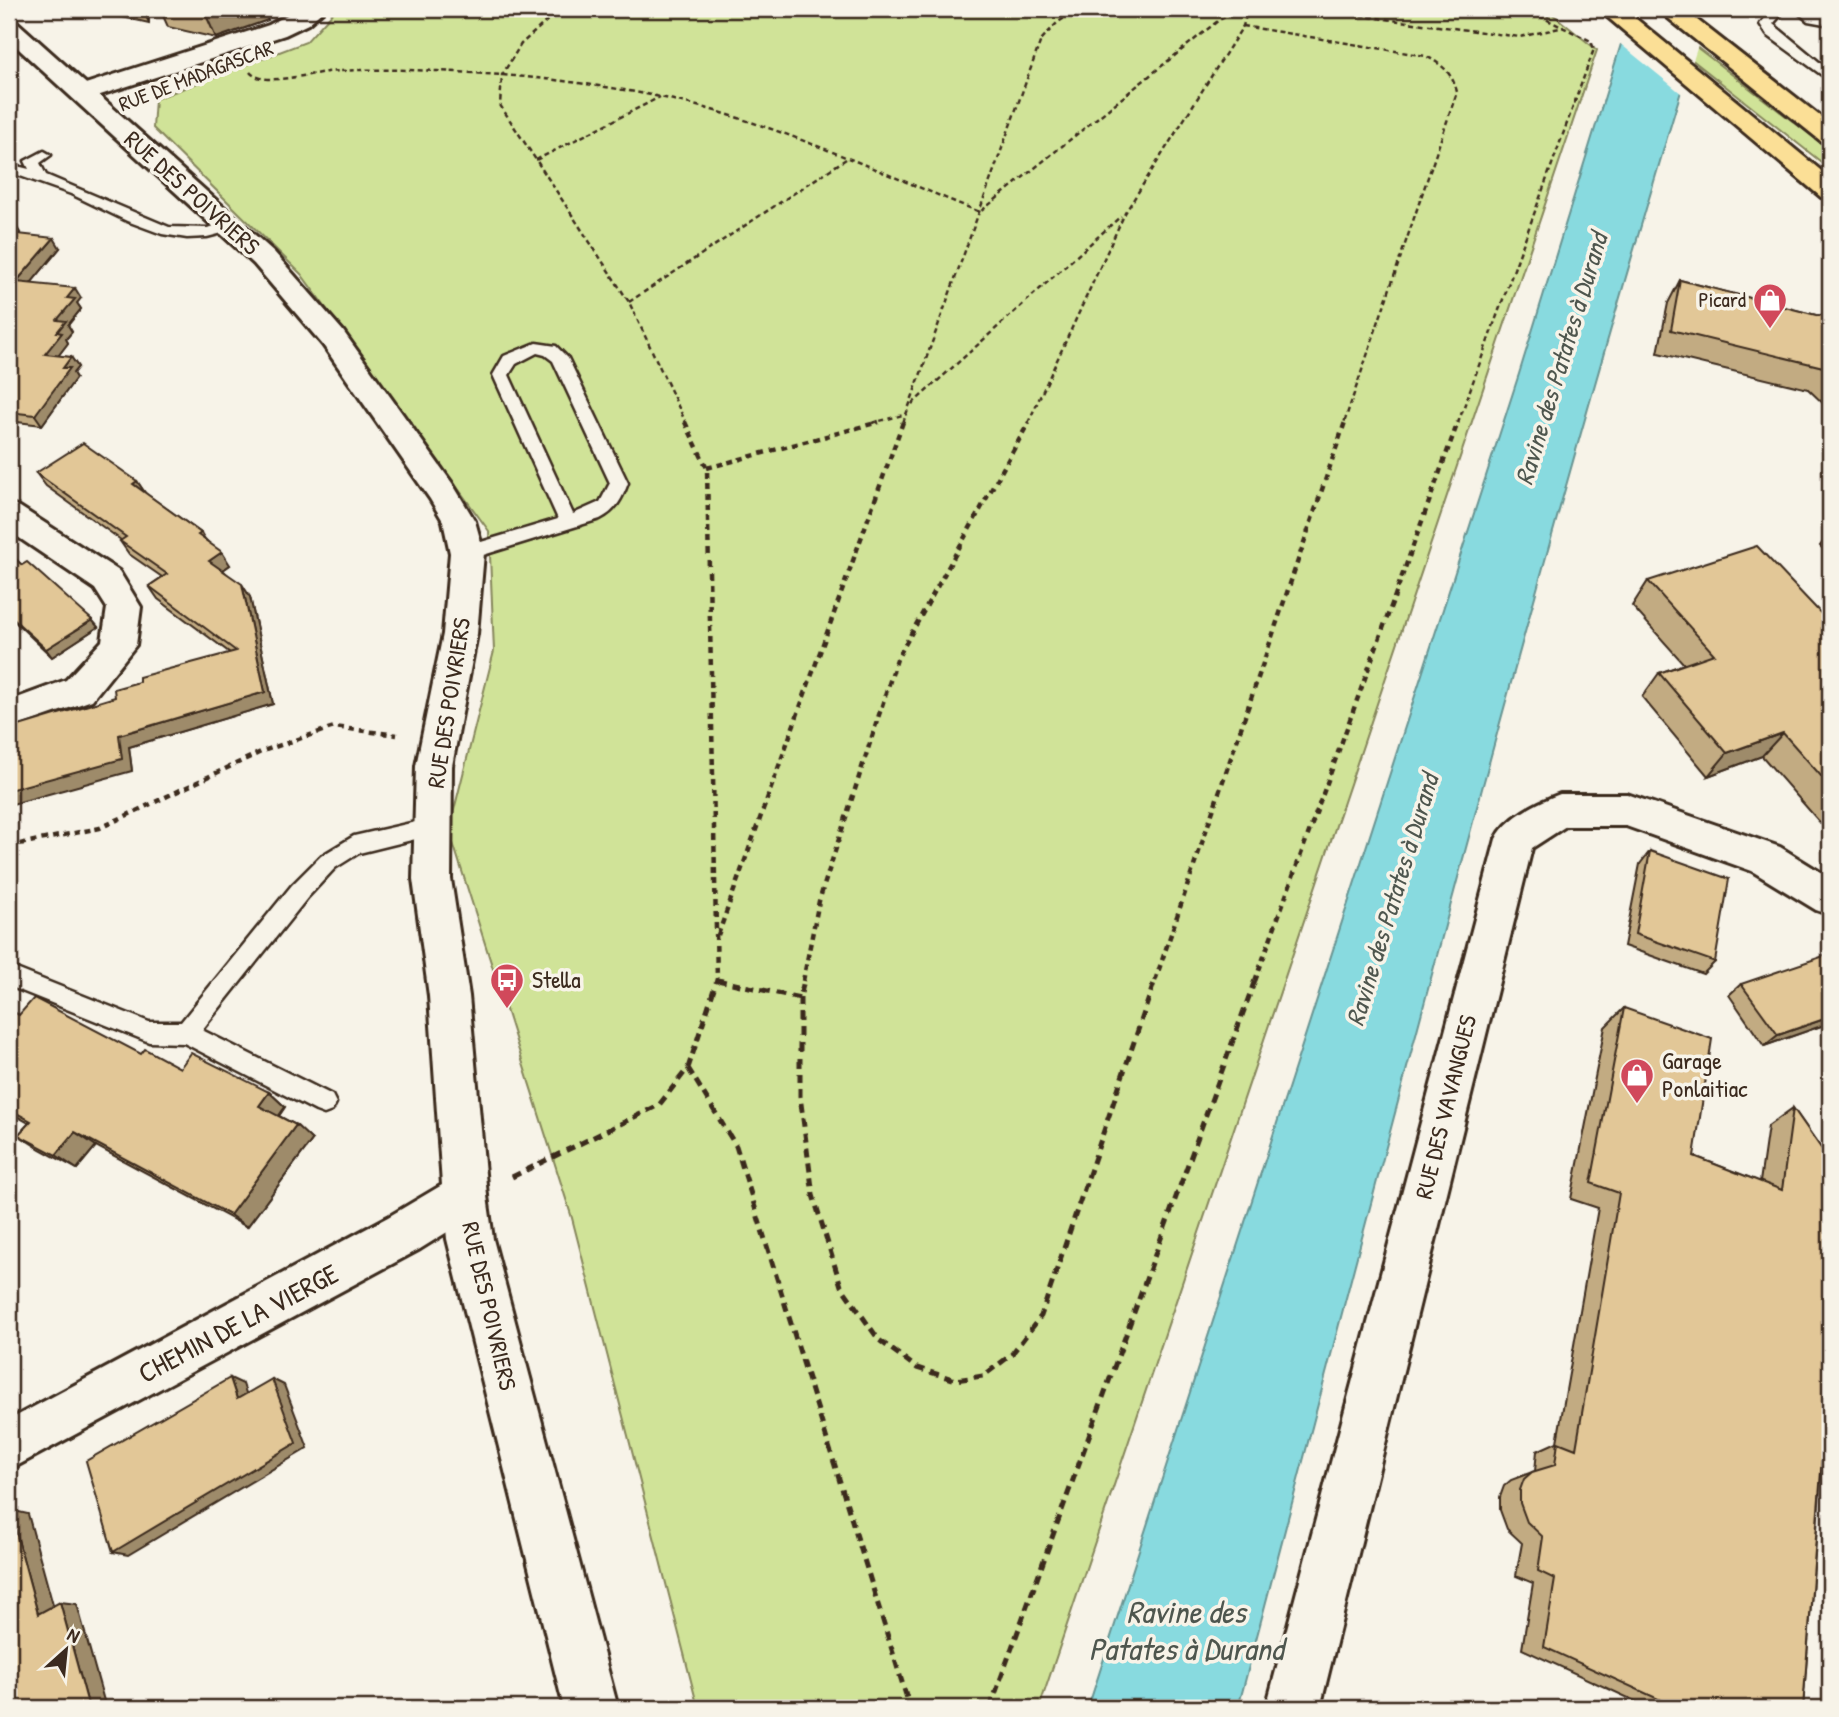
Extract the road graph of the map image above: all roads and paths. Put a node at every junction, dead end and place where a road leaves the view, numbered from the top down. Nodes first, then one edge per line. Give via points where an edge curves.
1 (313, 9) edge
2 (320, 9) edge
3 (560, 9) edge
4 (1077, 9) edge
5 (1242, 9) edge
6 (1248, 9) edge
7 (1310, 9) edge
8 (1525, 9) edge
9 (1538, 9) edge
10 (1610, 9) edge
11 (1669, 9) edge
12 (1780, 9) edge
13 (1800, 9) edge
14 (1830, 20) edge
15 (1243, 26) junction
16 (1577, 26) dead end
17 (9, 27) edge
18 (1565, 27) junction
19 (502, 75) junction
20 (1830, 77) edge
21 (285, 80) dead end
22 (660, 97) junction
23 (92, 102) junction
24 (1830, 136) edge
25 (44, 155) dead end
26 (846, 159) junction
27 (536, 160) junction
28 (9, 168) edge
29 (40, 178) junction
30 (1830, 191) edge
31 (980, 212) junction
32 (1125, 213) junction
33 (229, 227) junction
34 (629, 302) junction
35 (910, 405) junction
36 (907, 414) junction
37 (707, 468) junction
38 (9, 514) edge
39 (568, 522) junction
40 (467, 553) junction
41 (9, 715) edge
42 (439, 740) junction
43 (433, 827) junction
44 (9, 846) edge
45 (1830, 898) edge
46 (717, 939) junction
47 (9, 976) edge
48 (717, 980) junction
49 (800, 998) junction
50 (186, 1033) junction
51 (688, 1068) junction
52 (324, 1103) dead end
53 (465, 1196) junction
54 (9, 1446) edge
55 (591, 1708) edge
56 (910, 1708) edge
57 (990, 1708) edge
58 (1293, 1708) edge

1 - 23 street, RUE DE MADAGASCAR via 277,30
2 - 23 street, RUE DE MADAGASCAR via 287,41
3 - 19 path via 521,44
4 - 31 path via 1041,40
5 - 31 path via 1219,20
6 - 15 path
7 - 18 path via 1520,37
8 - 18 path
9 - 18 path
10 - 30 main road
11 - 24 main road
12 - 20 lane via 1766,24 1772,33
13 - 14 lane via 1813,18
15 - 32 path
15 - 49 path via 1426,56 1442,64 1454,78 1457,92 1041,1316 1011,1355 983,1376 956,1380 917,1368 879,1340 841,1286 813,1195 800,1096
16 - 18 path
17 - 23 street, RUE DES POIVRIERS
18 - 57 path via 1591,41 1594,49
19 - 21 path via 377,70
19 - 22 path
19 - 27 path via 500,105
22 - 26 path via 755,124
22 - 27 path
23 - 33 street, RUE DES POIVRIERS
25 - 29 lane via 32,161
26 - 31 path
26 - 34 path
27 - 34 path
28 - 29 lane
29 - 33 lane via 169,233 208,234
31 - 35 path
32 - 35 path
32 - 49 path via 1034,412 897,659 819,901
33 - 40 street, RUE DES POIVRIERS via 282,277 340,348 441,491 459,521
34 - 37 path
35 - 36 path
36 - 37 path
36 - 46 path
37 - 46 path
38 - 41 street via 107,580 124,607 119,645 79,690
39 - 39 lane via 603,512 619,483 560,358 536,348 503,364 500,375
39 - 40 lane
40 - 42 street, RUE DES POIVRIERS via 460,634
42 - 43 street, RUE DES POIVRIERS
42 - 44 path via 334,727 263,751 100,828
43 - 50 lane via 355,845 328,862
43 - 53 street, RUE DES POIVRIERS via 432,878 449,996
45 - 58 street, RUE DES VAVANGUES via 1766,859 1627,810 1560,810 1515,839
46 - 48 path
47 - 50 lane via 149,1032
48 - 49 path
48 - 51 path
50 - 52 lane
51 - 53 path via 659,1105
51 - 56 path via 736,1146
53 - 54 street, CHEMIN DE LA VIERGE
53 - 55 street, RUE DES POIVRIERS via 473,1252

